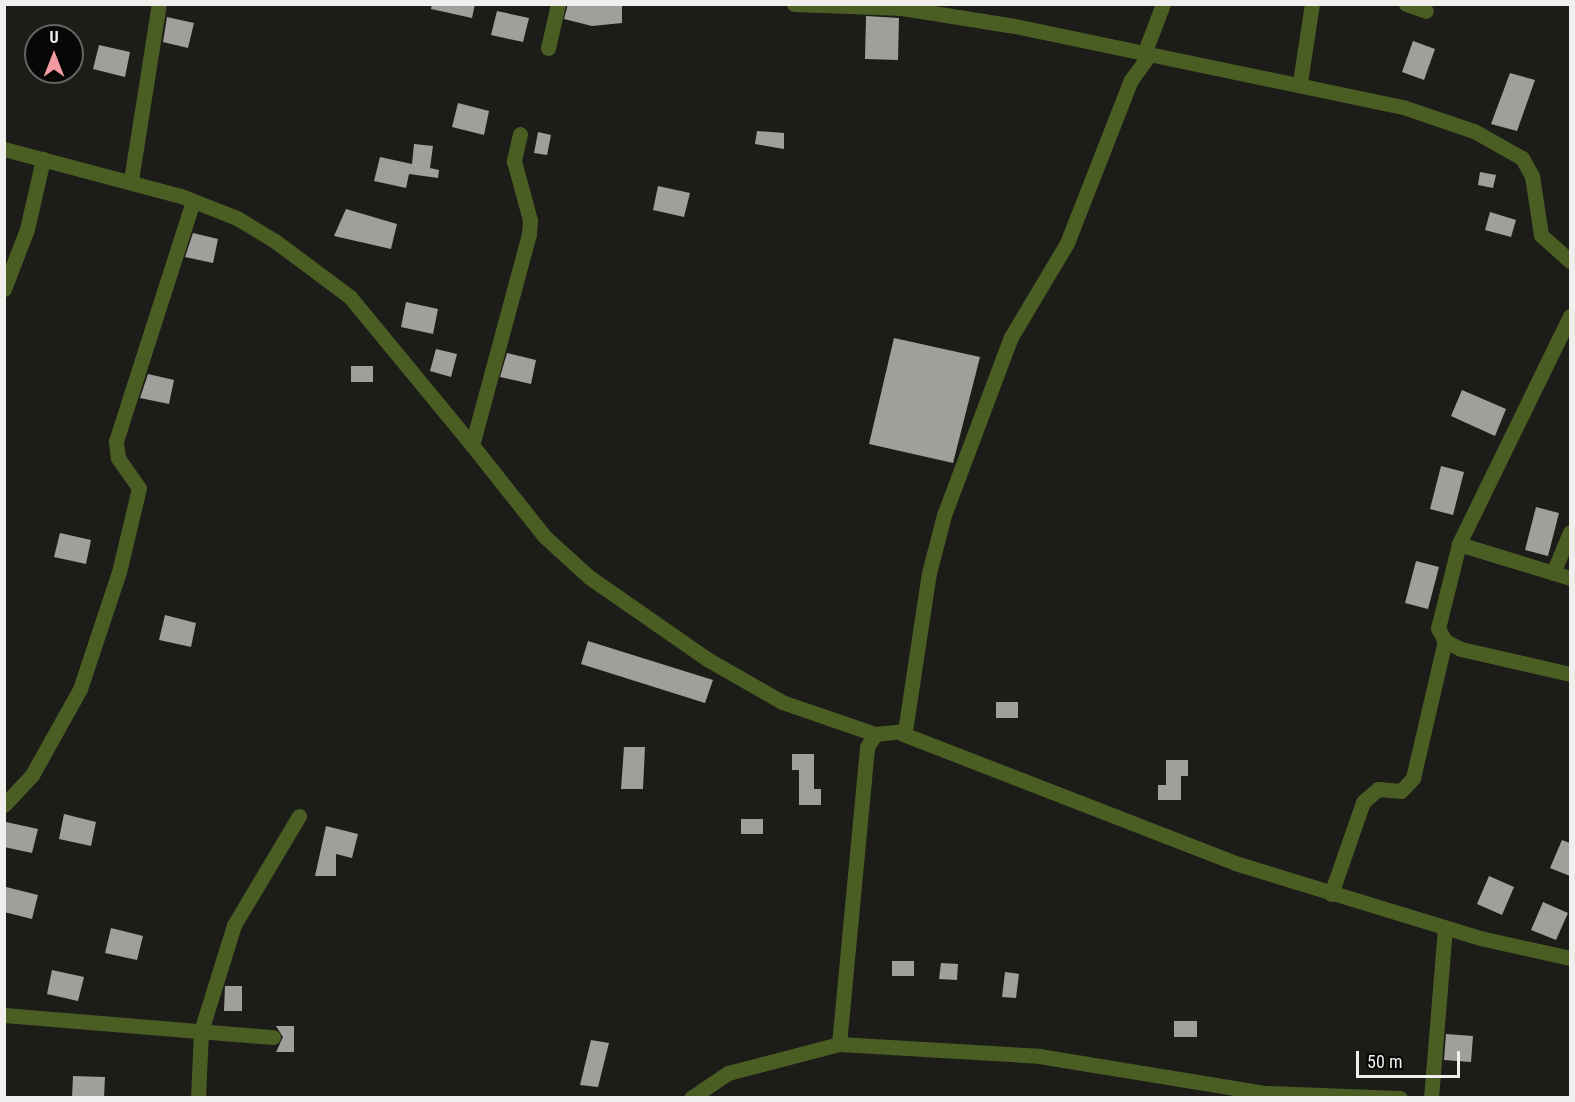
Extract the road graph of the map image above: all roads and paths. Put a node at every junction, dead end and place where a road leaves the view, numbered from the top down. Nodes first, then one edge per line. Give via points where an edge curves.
1 (159, 4) edge
2 (558, 4) edge
3 (794, 4) edge
4 (1163, 4) edge
5 (1312, 4) edge
6 (1406, 4) edge
7 (1426, 11) dead end
8 (548, 48) dead end
9 (1147, 54) junction
10 (1300, 82) junction
11 (520, 134) dead end
12 (4, 149) edge
13 (44, 159) junction
14 (131, 180) junction
15 (193, 201) junction
16 (1570, 261) edge
17 (4, 289) edge
18 (1570, 316) edge
19 (472, 445) junction
20 (1570, 532) edge
21 (1459, 544) junction
22 (1553, 573) junction
23 (1570, 578) edge
24 (1445, 640) junction
25 (1570, 674) edge
26 (874, 734) junction
27 (903, 734) junction
28 (4, 805) edge
29 (299, 816) dead end
30 (1331, 894) junction
31 (1445, 928) junction
32 (1570, 958) edge
33 (4, 1015) edge
34 (201, 1031) junction
35 (273, 1037) dead end
36 (839, 1044) junction
37 (198, 1098) edge
38 (691, 1098) edge
39 (1400, 1098) edge
40 (1431, 1098) edge

1 - 14 street
2 - 8 street
3 - 9 street via 902,8
4 - 9 street
5 - 10 street
6 - 7 street
9 - 10 street
9 - 27 street via 1131,80 1067,243 1011,337 944,515 928,573 918,674
10 - 16 street via 1403,107 1505,145 1522,158 1532,176 1541,236
11 - 19 street via 514,161 531,220 529,234
12 - 13 street
13 - 14 street
13 - 17 street via 27,229
14 - 15 street
15 - 19 street via 237,218 325,274 404,357
15 - 28 street via 116,441 118,458 138,480 139,488 119,572 104,604 80,688 32,775
18 - 21 street
19 - 26 street via 544,536 589,577 707,659 782,702
20 - 22 street
21 - 22 street
21 - 24 street via 1438,614
22 - 23 street
24 - 25 street
24 - 30 street via 1413,778 1401,791 1378,789 1362,802
26 - 27 street
26 - 36 street via 867,747
27 - 30 street via 1235,863
29 - 34 street via 234,925
30 - 31 street
31 - 32 street
31 - 40 street
33 - 34 street
34 - 35 street
34 - 37 street
36 - 38 street via 728,1073
36 - 39 street via 1039,1056 1266,1092

